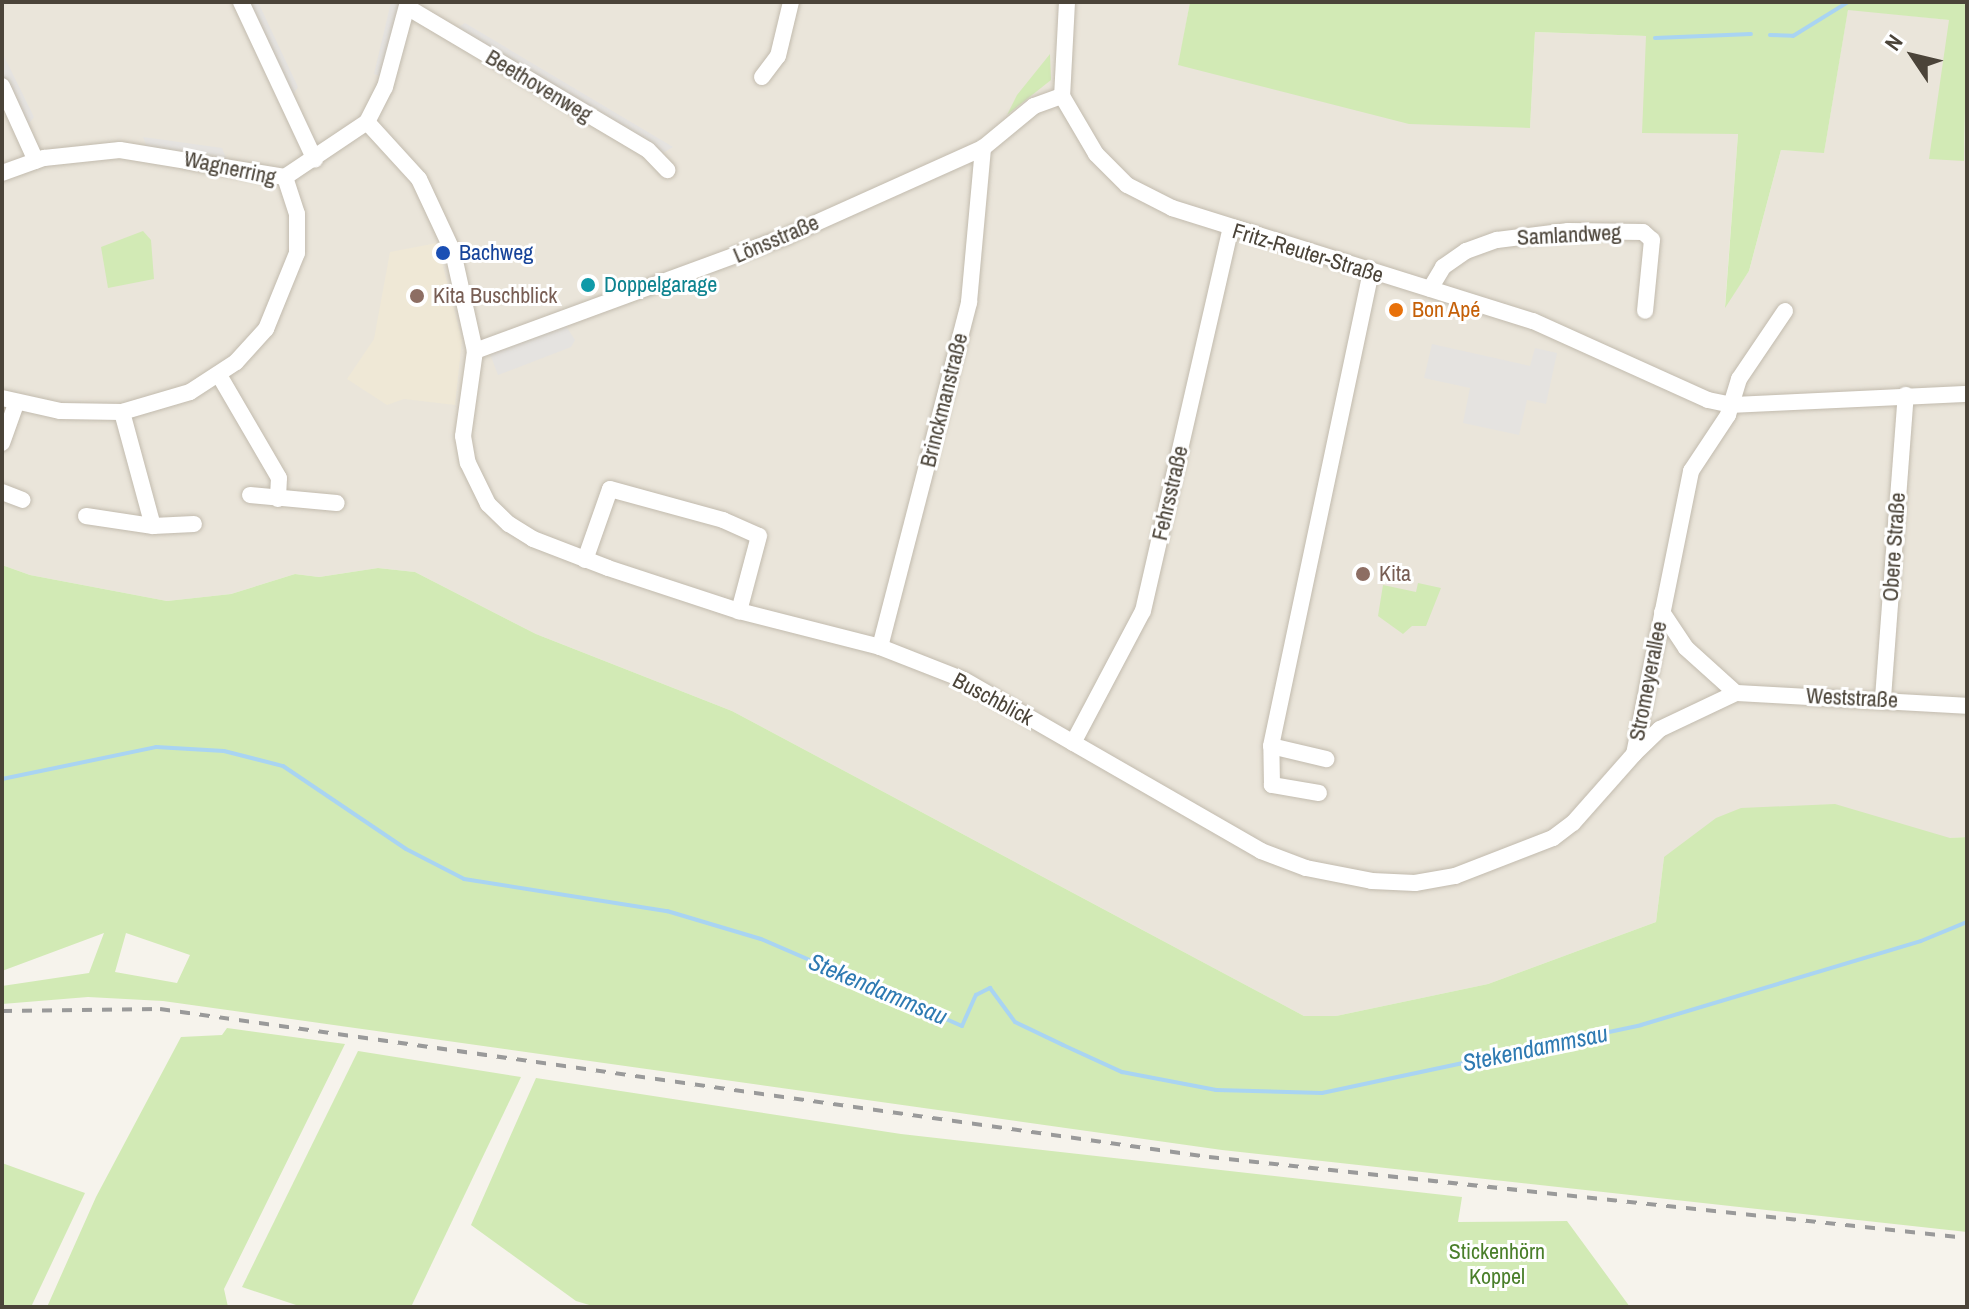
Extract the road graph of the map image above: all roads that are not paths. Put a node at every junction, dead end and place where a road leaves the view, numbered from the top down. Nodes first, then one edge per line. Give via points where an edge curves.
1 (241, 2) edge
2 (791, 2) edge
3 (1067, 2) edge
4 (407, 5) edge
5 (762, 77) dead end
6 (2, 86) edge
7 (1062, 96) junction
8 (367, 122) junction
9 (983, 148) junction
10 (315, 160) junction
11 (36, 161) junction
12 (667, 170) dead end
13 (2, 173) edge
14 (285, 177) junction
15 (1230, 230) junction
16 (1371, 273) junction
17 (1430, 289) junction
18 (1645, 311) dead end
19 (1785, 311) dead end
20 (475, 351) junction
21 (219, 375) junction
22 (1967, 394) edge
23 (1906, 395) junction
24 (9, 401) edge
25 (1732, 405) junction
26 (122, 412) junction
27 (2, 443) edge
28 (2, 492) edge
29 (250, 495) dead end
30 (278, 499) junction
31 (23, 500) dead end
32 (337, 503) dead end
33 (86, 516) dead end
34 (194, 524) dead end
35 (153, 526) junction
36 (585, 560) junction
37 (739, 611) junction
38 (1662, 612) junction
39 (880, 647) junction
40 (1736, 693) junction
41 (1883, 698) junction
42 (1967, 706) edge
43 (1073, 743) junction
44 (1271, 746) junction
45 (1634, 754) junction
46 (1326, 759) dead end
47 (1319, 793) dead end
48 (1228, 832) joint

1 - 10 street
2 - 5 street via 778,56
3 - 7 street
4 - 8 street via 385,87
4 - 12 street, Beethovenweg via 648,150
6 - 11 street
7 - 9 street, Lönsstraße via 1034,106
7 - 15 street, Fritz-Reuter-Straße via 1096,154 1127,185
8 - 10 street
8 - 20 street, Buschblick via 399,152 436,212 460,275
9 - 20 street, Lönsstraße via 698,271
9 - 39 street, Brinckmanstraße via 969,302
10 - 14 street
11 - 13 street, Wagnerring
11 - 14 street, Wagnerring via 71,153 143,151
14 - 21 street, Wagnerring via 297,214 297,253 289,282 266,329
15 - 16 street, Fritz-Reuter-Straße
15 - 43 street, Fehrsstraße via 1143,611
16 - 17 street, Fritz-Reuter-Straße
16 - 44 street
17 - 18 street, Samlandweg via 1443,267 1466,251 1497,240 1568,231 1643,232 1652,240
17 - 25 street, Fritz-Reuter-Straße via 1533,321 1681,391
19 - 25 street, Stromeyerallee via 1739,379
20 - 36 street, Buschblick via 463,436 468,463 488,504 533,539
21 - 26 street, Wagnerring via 166,401
21 - 30 street via 279,478
22 - 23 street, Fritz-Reuter-Straße
23 - 25 street, Fritz-Reuter-Straße
23 - 41 street, Obere Straße
24 - 26 street, Wagnerring
24 - 27 street, Wagnerring
25 - 38 street, Stromeyerallee via 1691,471
26 - 35 street
28 - 31 street
29 - 30 street
30 - 32 street
33 - 35 street
34 - 35 street
36 - 37 street, Buschblick
36 - 37 street via 610,489 738,525 759,536
37 - 39 street, Buschblick
38 - 40 street via 1686,648
38 - 45 street, Stromeyerallee
39 - 43 street, Buschblick via 964,680
40 - 41 street, Weststraße
40 - 45 street, Weststraße via 1660,729
41 - 42 street, Weststraße
43 - 48 street, Buschblick
44 - 46 street
44 - 47 street via 1272,785
45 - 48 street, Stromeyerallee via 1553,838 1455,876 1415,883 1372,881 1306,868

